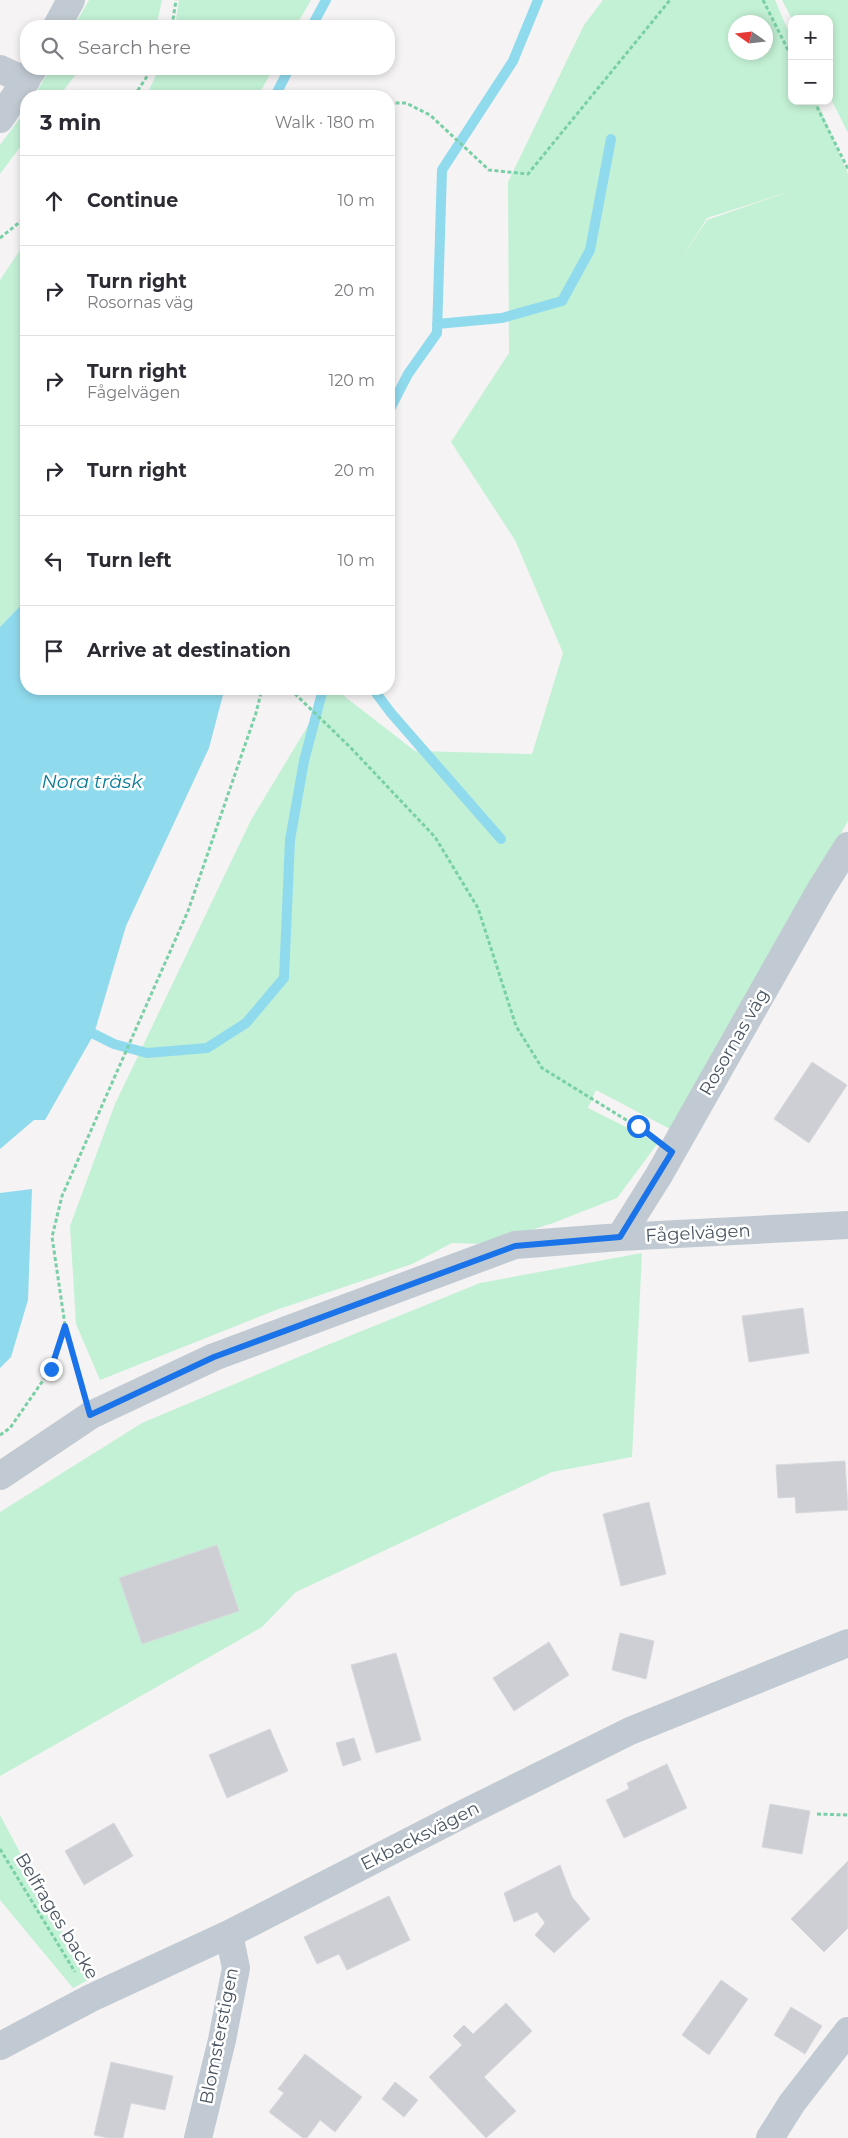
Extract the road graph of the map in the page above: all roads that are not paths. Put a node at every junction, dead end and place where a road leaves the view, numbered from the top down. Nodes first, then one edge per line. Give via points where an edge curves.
1 (71, 0) edge
2 (60, 20) edge
3 (0, 69) edge
4 (20, 73) edge
5 (30, 75) edge
6 (0, 119) edge
7 (848, 846) edge
8 (848, 1225) edge
9 (620, 1237) junction
10 (0, 1476) edge
11 (848, 1643) edge
12 (229, 1934) junction
13 (848, 2031) edge
14 (0, 2046) edge
15 (198, 2138) edge
16 (770, 2138) edge

1 - 2 street
3 - 4 street
5 - 6 street
7 - 9 street, Rosornas väg
8 - 9 street, Fågelvägen
9 - 10 street, Fågelvägen via 515,1246 214,1357 90,1415
11 - 12 street, Ekbacksvägen via 630,1731
12 - 14 street, Ekbacksvägen via 90,1998
12 - 15 street, Blomsterstigen via 236,1968
13 - 16 street via 792,2103

